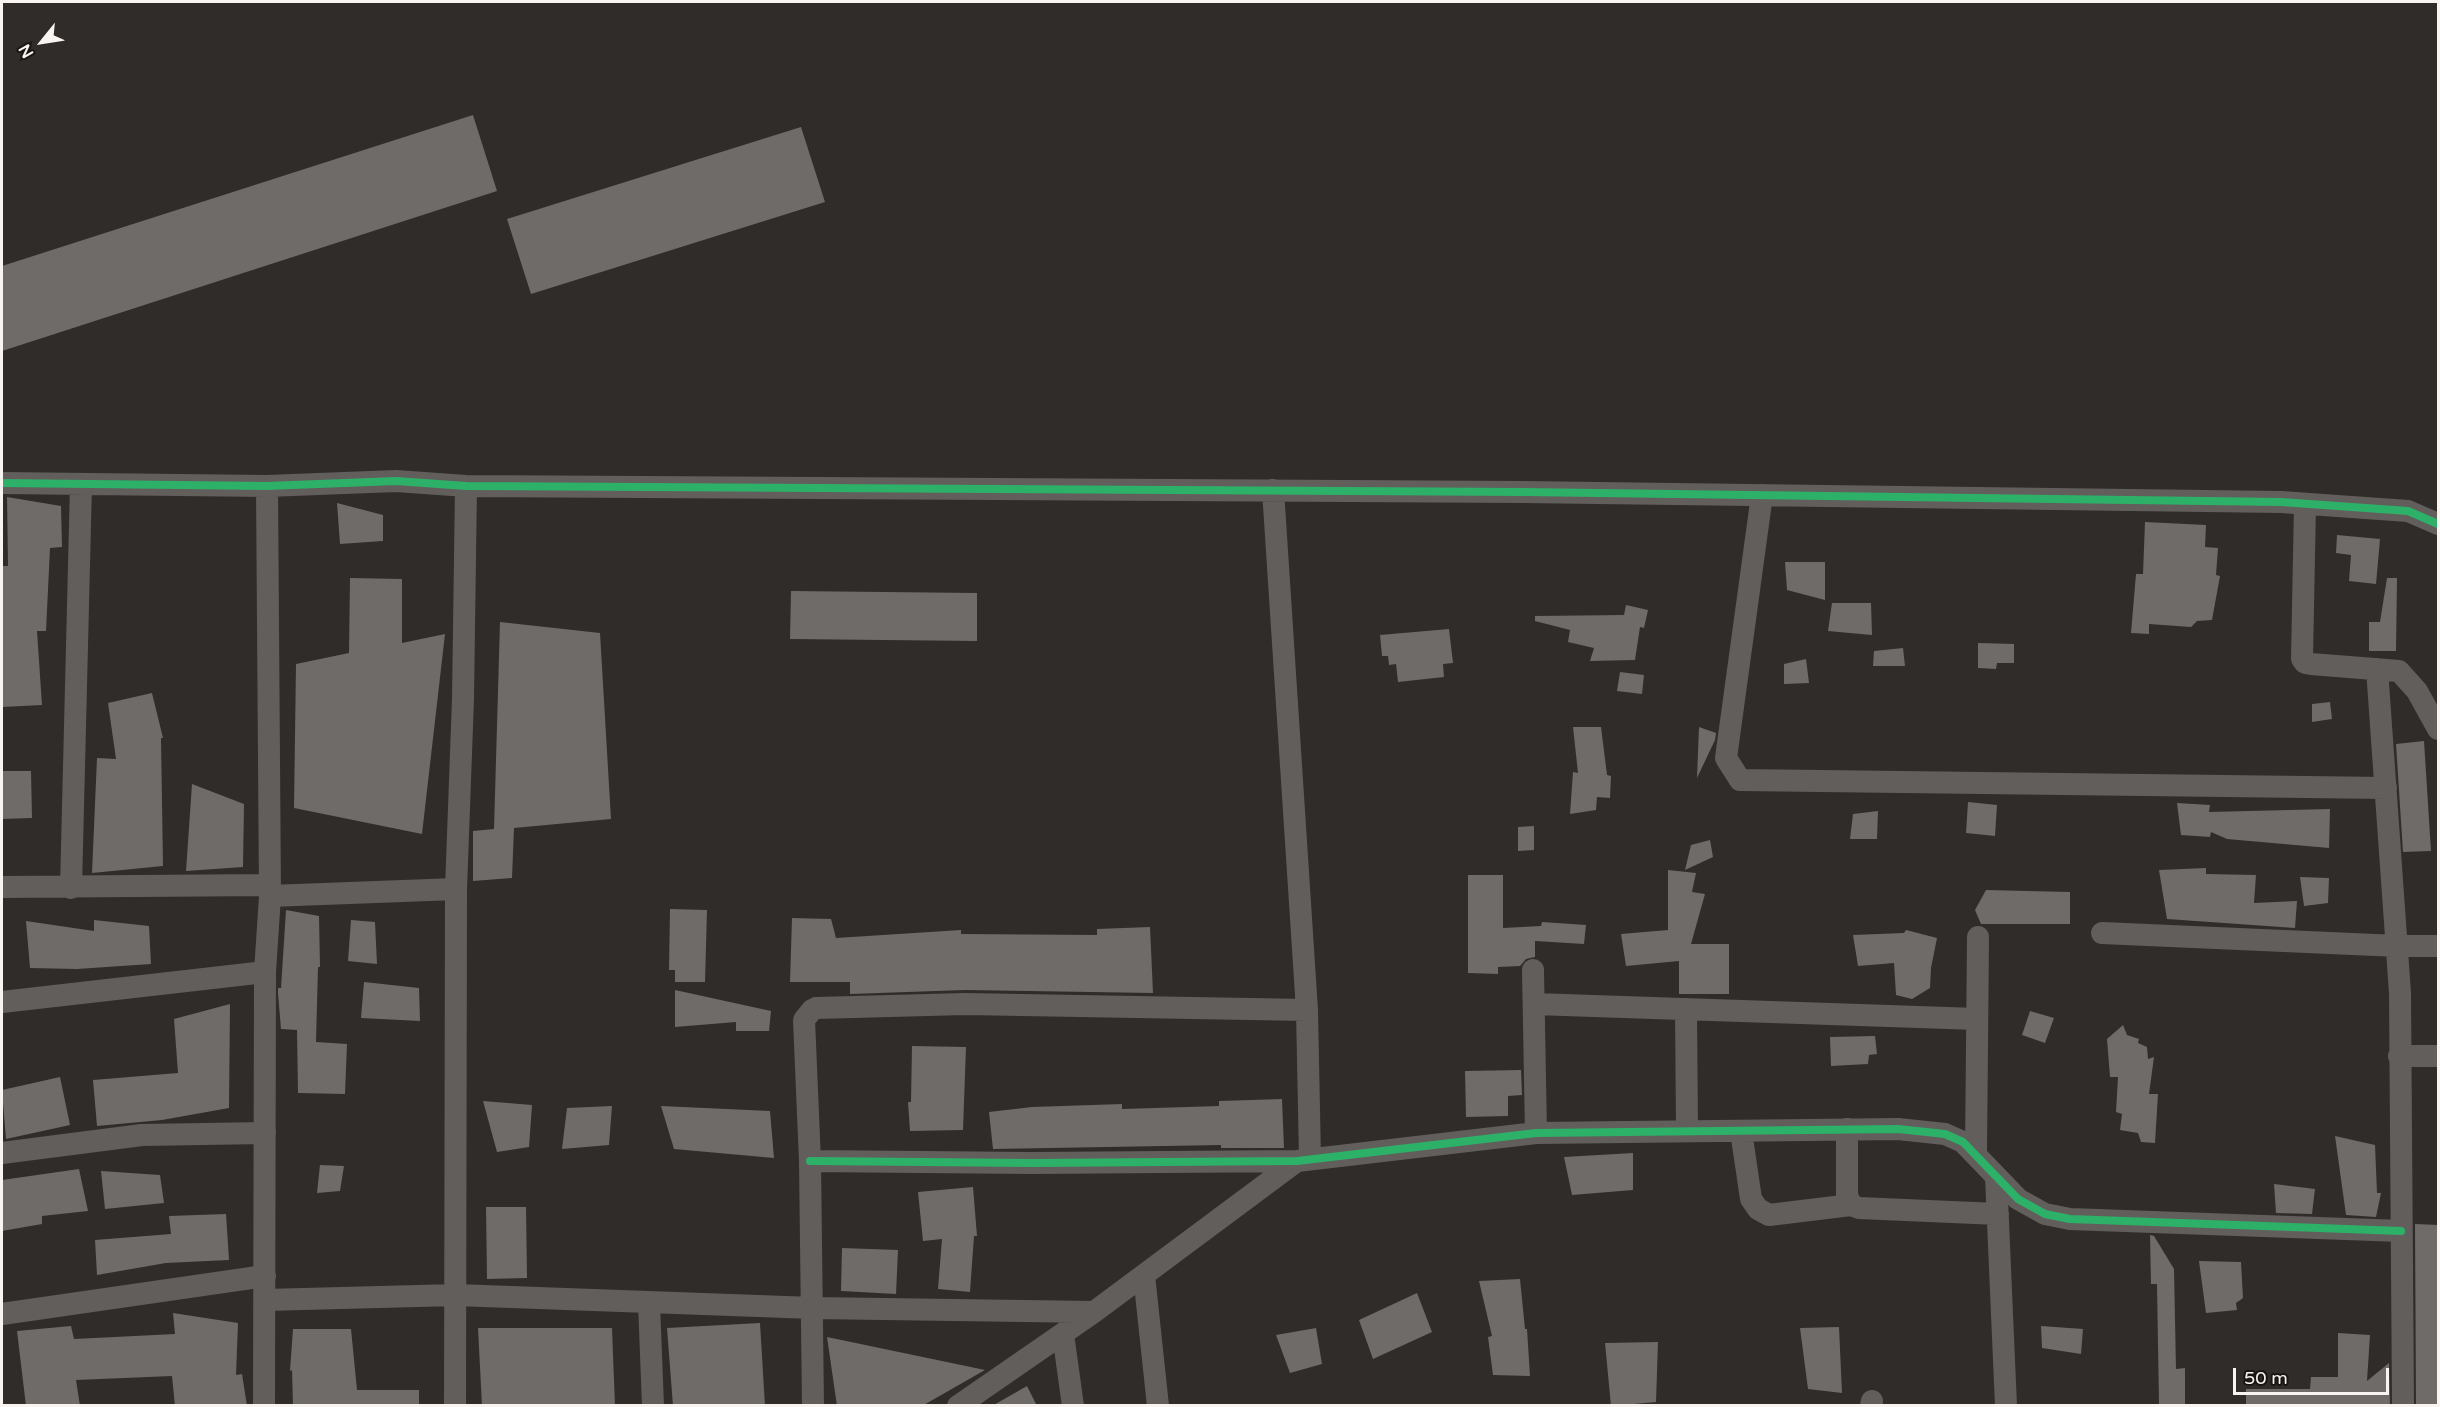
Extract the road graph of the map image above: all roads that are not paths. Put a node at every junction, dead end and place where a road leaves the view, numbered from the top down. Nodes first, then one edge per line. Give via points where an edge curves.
1 (2, 483) edge
2 (81, 484) junction
3 (267, 486) junction
4 (466, 486) junction
5 (1273, 490) junction
6 (1762, 495) junction
7 (2305, 504) junction
8 (2439, 524) edge
9 (2377, 669) junction
10 (2439, 729) edge
11 (2386, 788) junction
12 (2, 887) edge
13 (71, 888) junction
14 (456, 889) junction
15 (270, 890) junction
16 (2102, 933) dead end
17 (1978, 937) dead end
18 (2398, 946) junction
19 (2439, 946) edge
20 (1533, 970) dead end
21 (265, 972) junction
22 (2, 1002) edge
23 (1535, 1004) junction
24 (1686, 1009) junction
25 (1307, 1010) junction
26 (1977, 1019) junction
27 (2399, 1056) junction
28 (2439, 1056) edge
29 (1847, 1129) junction
30 (1687, 1130) junction
31 (1741, 1131) junction
32 (265, 1133) junction
33 (1536, 1133) junction
34 (1976, 1153) junction
35 (2, 1154) edge
36 (1303, 1160) junction
37 (810, 1161) junction
38 (1996, 1176) junction
39 (1851, 1205) junction
40 (1998, 1214) junction
41 (2401, 1231) junction
42 (1144, 1275) junction
43 (265, 1276) junction
44 (456, 1295) junction
45 (265, 1300) junction
46 (649, 1303) junction
47 (813, 1308) junction
48 (1094, 1312) junction
49 (2, 1314) edge
50 (1063, 1334) junction
51 (264, 1406) edge
52 (455, 1406) edge
53 (653, 1406) edge
54 (813, 1406) edge
55 (958, 1406) edge
56 (1073, 1406) edge
57 (1158, 1406) edge
58 (2006, 1406) edge
59 (2403, 1406) edge

1 - 2 street
2 - 3 street
2 - 13 street
3 - 4 street via 396,481
3 - 15 street
4 - 5 street
4 - 14 street
5 - 6 street
5 - 25 street
6 - 7 street
6 - 11 street via 1726,758 1740,780
7 - 8 street via 2408,511
7 - 9 street via 2302,659 2311,664
9 - 10 street via 2392,669 2406,676
9 - 11 street
11 - 18 street
12 - 13 street
13 - 15 street
14 - 15 street
14 - 44 street
15 - 21 street
16 - 18 street
17 - 26 street
18 - 19 street
18 - 27 street
20 - 23 street
21 - 22 street
21 - 32 street
23 - 24 street
23 - 33 street
24 - 26 street
24 - 30 street
25 - 36 street
25 - 37 street via 977,1004 816,1008 804,1020
26 - 34 street
27 - 28 street
27 - 41 street
29 - 31 street
29 - 34 street via 1945,1134 1964,1142
29 - 39 street via 1847,1195
30 - 31 street
30 - 33 street
31 - 39 street via 1751,1198 1758,1209 1769,1215
32 - 35 street via 142,1136
32 - 43 street
33 - 36 street
34 - 38 street
36 - 37 street via 1032,1164
36 - 42 street
37 - 47 street
38 - 40 street
38 - 41 street via 2018,1199 2044,1214 2070,1219
39 - 40 street
40 - 58 street
41 - 59 street
42 - 48 street
42 - 57 street
43 - 45 street
43 - 49 street
44 - 45 street
44 - 46 street
44 - 52 street
45 - 51 street
46 - 47 street
46 - 53 street
47 - 48 street
47 - 54 street
48 - 50 street
50 - 55 street
50 - 56 street

